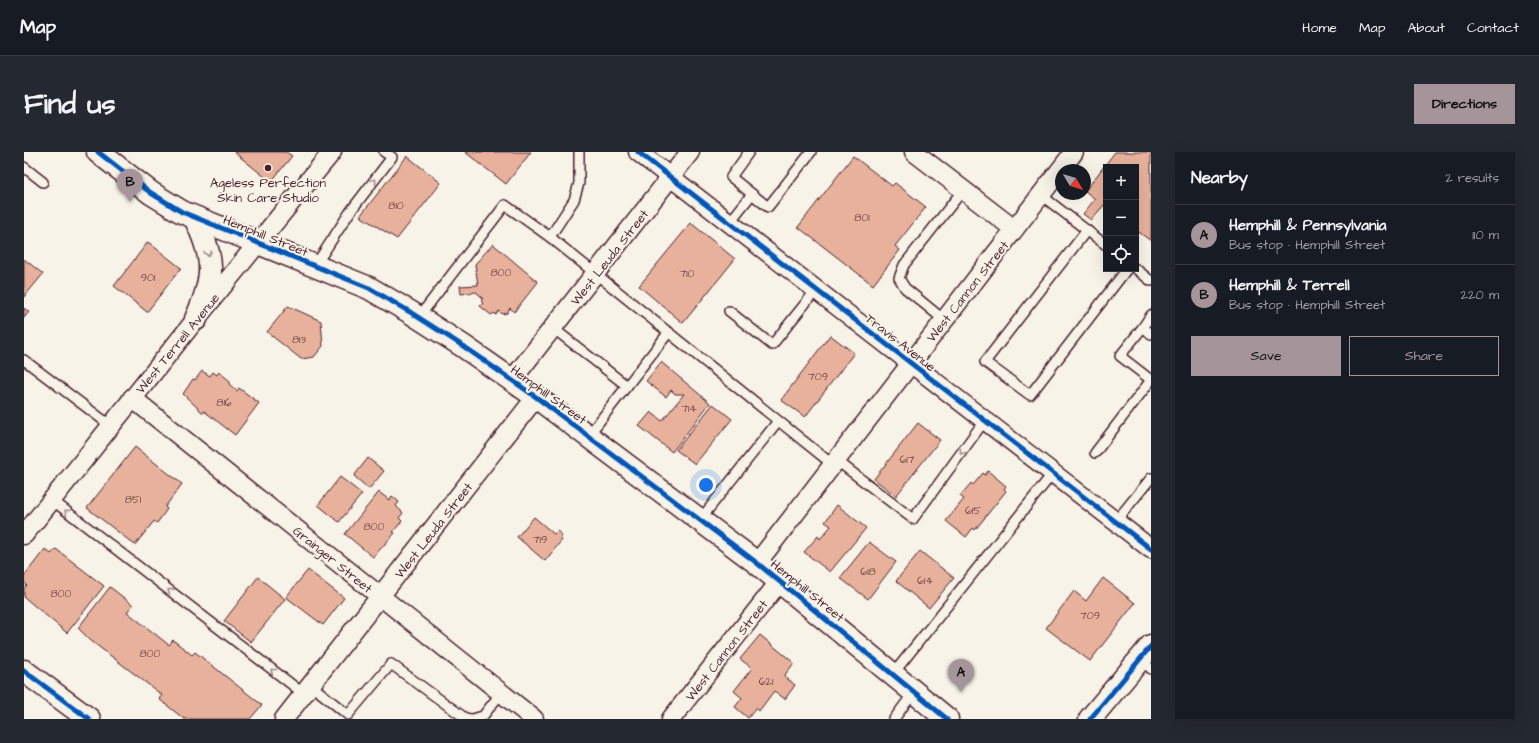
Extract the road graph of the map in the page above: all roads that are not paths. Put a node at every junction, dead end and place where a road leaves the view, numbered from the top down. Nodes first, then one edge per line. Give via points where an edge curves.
1 (98, 152) edge
2 (332, 152) edge
3 (384, 152) edge
4 (579, 152) edge
5 (638, 152) edge
6 (690, 152) edge
7 (749, 152) edge
8 (811, 152) edge
9 (914, 152) edge
10 (1074, 152) edge
11 (24, 168) edge
12 (670, 177) junction
13 (43, 182) dead end
14 (963, 190) junction
15 (752, 194) junction
16 (1041, 195) junction
17 (195, 218) junction
18 (729, 223) junction
19 (1014, 229) junction
20 (1087, 230) junction
21 (550, 237) junction
22 (1103, 243) edge
23 (258, 244) junction
24 (316, 266) junction
25 (1139, 271) edge
26 (1124, 272) edge
27 (596, 273) junction
28 (1151, 281) edge
29 (816, 290) junction
30 (729, 311) dead end
31 (1151, 316) edge
32 (419, 317) junction
33 (196, 319) junction
34 (944, 320) junction
35 (1143, 327) junction
36 (553, 328) junction
37 (669, 332) junction
38 (1151, 334) edge
39 (24, 360) edge
40 (911, 363) junction
41 (512, 380) junction
42 (1151, 380) edge
43 (627, 386) junction
44 (536, 397) junction
45 (132, 398) junction
46 (985, 420) junction
47 (778, 421) junction
48 (111, 426) junction
49 (588, 436) junction
50 (1095, 453) dead end
51 (834, 462) junction
52 (1053, 473) junction
53 (1151, 478) edge
54 (52, 500) junction
55 (700, 520) junction
56 (1116, 521) junction
57 (24, 535) edge
58 (1151, 549) edge
59 (757, 563) junction
60 (780, 582) junction
61 (380, 597) junction
62 (1147, 658) edge
63 (24, 671) edge
64 (893, 674) junction
65 (308, 690) junction
66 (914, 692) junction
67 (501, 693) junction
68 (350, 717) edge
69 (89, 719) edge
70 (284, 719) edge
71 (471, 719) edge
72 (534, 719) edge
73 (671, 719) edge
74 (894, 719) edge
75 (947, 719) edge
76 (1090, 719) edge

1 - 17 main road, Hemphill Street via 151,193
2 - 23 street, West Terrell Avenue
24 -> 3 lane via 350,212 392,157
4 - 21 lane via 579,183 574,200
5 - 12 street, Travis Avenue
6 - 12 street, West Leuda Street
7 - 15 lane via 731,177
8 - 15 lane via 768,207
9 - 14 street
10 - 16 street, West Cannon Street
11 - 13 lane
12 - 18 street, Travis Avenue
12 - 27 street, West Leuda Street
14 - 19 street
14 - 34 lane via 904,265 899,278 905,288
15 - 18 lane
16 - 19 street, West Cannon Street
16 - 20 lane
17 - 23 main road, Hemphill Street
17 -> 33 main road via 206,242 211,268 207,294
18 - 29 street, Travis Avenue
19 - 34 street, West Cannon Street
20 - 22 lane
20 - 26 lane via 985,362 1030,395
21 - 27 lane
21 - 32 lane via 505,205
23 - 24 main road, Hemphill Street
23 - 33 street, West Terrell Avenue
24 - 32 main road, Hemphill Street via 369,288
25 - 28 lane
27 - 36 street, West Leuda Street
27 - 37 lane
29 - 30 lane via 772,345
29 - 40 street, Travis Avenue
31 - 35 lane
32 - 41 main road, Hemphill Street
33 - 45 street, West Terrell Avenue
34 - 40 street, West Cannon Street
35 - 38 lane
35 - 42 lane via 1120,356
36 - 41 street, West Leuda Street
36 - 43 lane
37 - 43 lane
37 - 47 lane
39 - 48 lane
40 - 46 street, Travis Avenue
40 - 51 street, West Cannon Street
41 - 44 main road, Hemphill Street
42 - 50 lane
43 - 49 lane
44 - 49 main road, Hemphill Street
44 - 61 street, West Leuda Street
45 - 48 street, West Terrell Avenue
45 - 61 street, Grainger Street
46 -> 51 lane via 914,519
46 - 52 street, Travis Avenue
47 - 51 lane
47 - 55 lane
48 - 54 street, West Terrell Avenue
49 - 55 main road, Hemphill Street
51 - 59 street, West Cannon Street
52 - 56 street, Travis Avenue
52 - 64 lane
53 - 56 lane
54 - 57 street, West Terrell Avenue
65 -> 54 lane
55 - 59 main road, Hemphill Street
56 - 58 street, Travis Avenue
59 - 60 main road, Hemphill Street
60 - 64 main road, Hemphill Street
60 - 73 street, West Cannon Street
61 - 65 street, West Leuda Street
61 - 67 street, Grainger Street
62 - 76 main road
63 - 69 main road
64 - 66 main road, Hemphill Street
65 - 68 lane
65 - 70 street, West Leuda Street
66 - 74 lane
66 - 75 main road, Hemphill Street
67 - 71 lane via 483,716
67 - 72 street, Grainger Street
68 - 71 lane via 391,664 465,718

